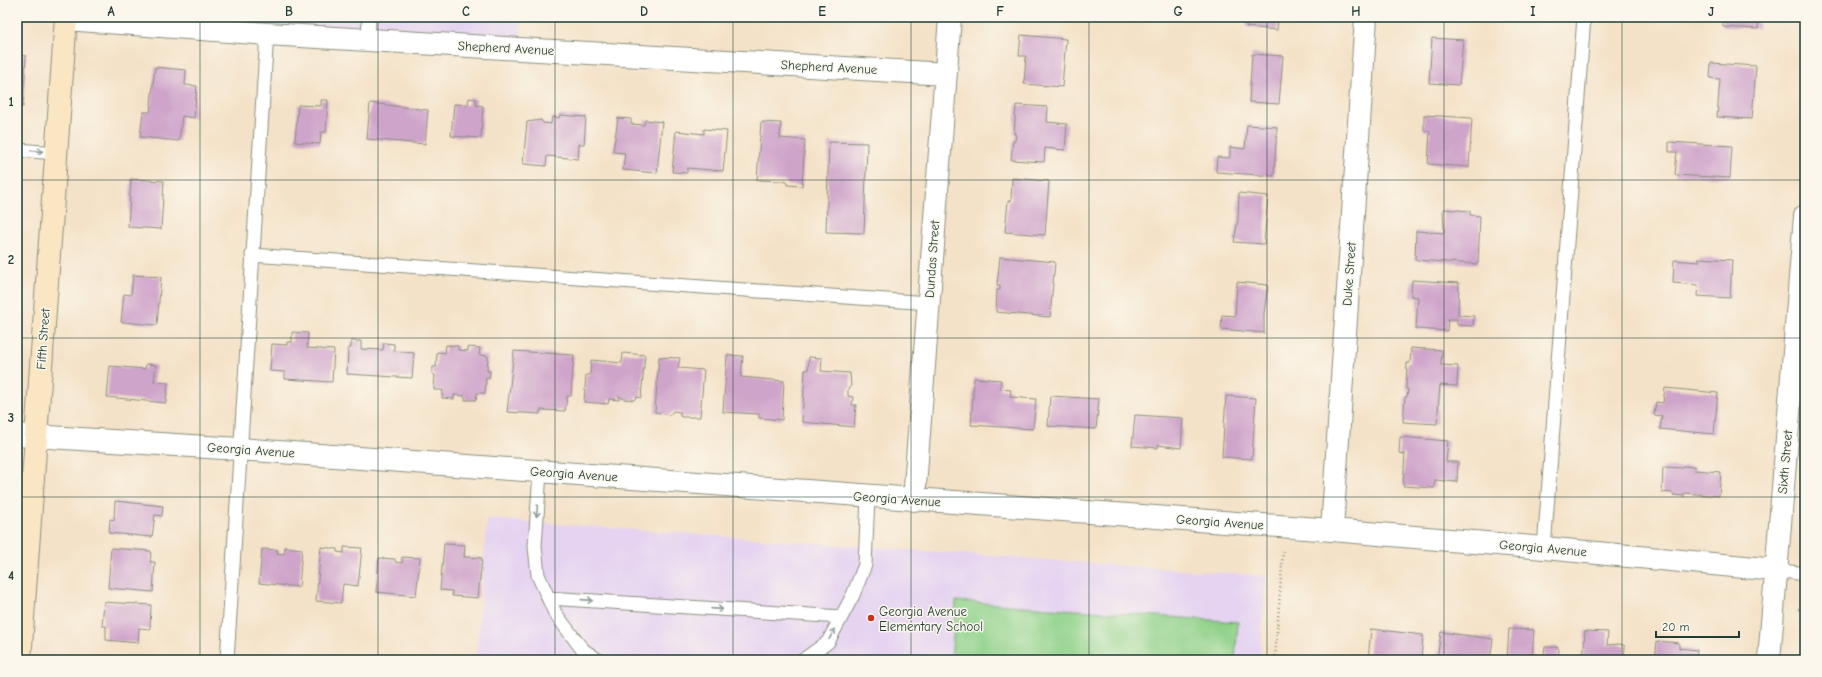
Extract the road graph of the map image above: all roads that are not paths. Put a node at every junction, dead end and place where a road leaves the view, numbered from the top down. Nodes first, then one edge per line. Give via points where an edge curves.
1 (369, 17) edge
2 (950, 17) edge
3 (1366, 17) edge
4 (1584, 17) edge
5 (66, 18) edge
6 (267, 34) junction
7 (368, 40) junction
8 (946, 74) junction
9 (17, 150) edge
10 (57, 153) junction
11 (1805, 216) edge
12 (252, 255) junction
13 (929, 303) junction
14 (27, 435) edge
15 (239, 449) junction
16 (540, 472) junction
17 (868, 496) junction
18 (914, 500) junction
19 (1332, 530) junction
20 (1544, 548) junction
21 (1776, 570) junction
22 (1805, 574) edge
23 (548, 598) junction
24 (841, 617) junction
25 (20, 660) edge
26 (226, 660) edge
27 (598, 660) edge
28 (803, 660) edge
29 (1769, 660) edge

1 - 7 lane
2 - 8 street, Dundas Street
3 - 19 street, Duke Street
4 - 20 lane
5 - 6 street, Shepherd Avenue
5 - 10 main road, Fifth Street
6 - 7 street, Shepherd Avenue
6 - 12 lane
7 - 8 street, Shepherd Avenue
8 - 13 street, Dundas Street
9 -> 10 lane
10 - 14 main road, Fifth Street
11 - 21 street, Sixth Street
12 - 13 lane
12 - 15 lane
13 - 18 street, Dundas Street
14 - 15 street, Georgia Avenue
14 - 25 main road, Fifth Street
15 - 16 street, Georgia Avenue
15 - 26 lane
16 - 17 street, Georgia Avenue
16 -> 23 lane via 535,546 538,575
17 - 18 street, Georgia Avenue
17 - 24 lane via 865,564 854,595
18 - 19 street, Georgia Avenue
19 - 20 street, Georgia Avenue
20 - 21 street, Georgia Avenue
21 - 22 lane
21 - 29 street, Sixth Street
23 -> 24 lane
23 - 27 lane via 555,613 582,649
28 -> 24 lane via 828,642

